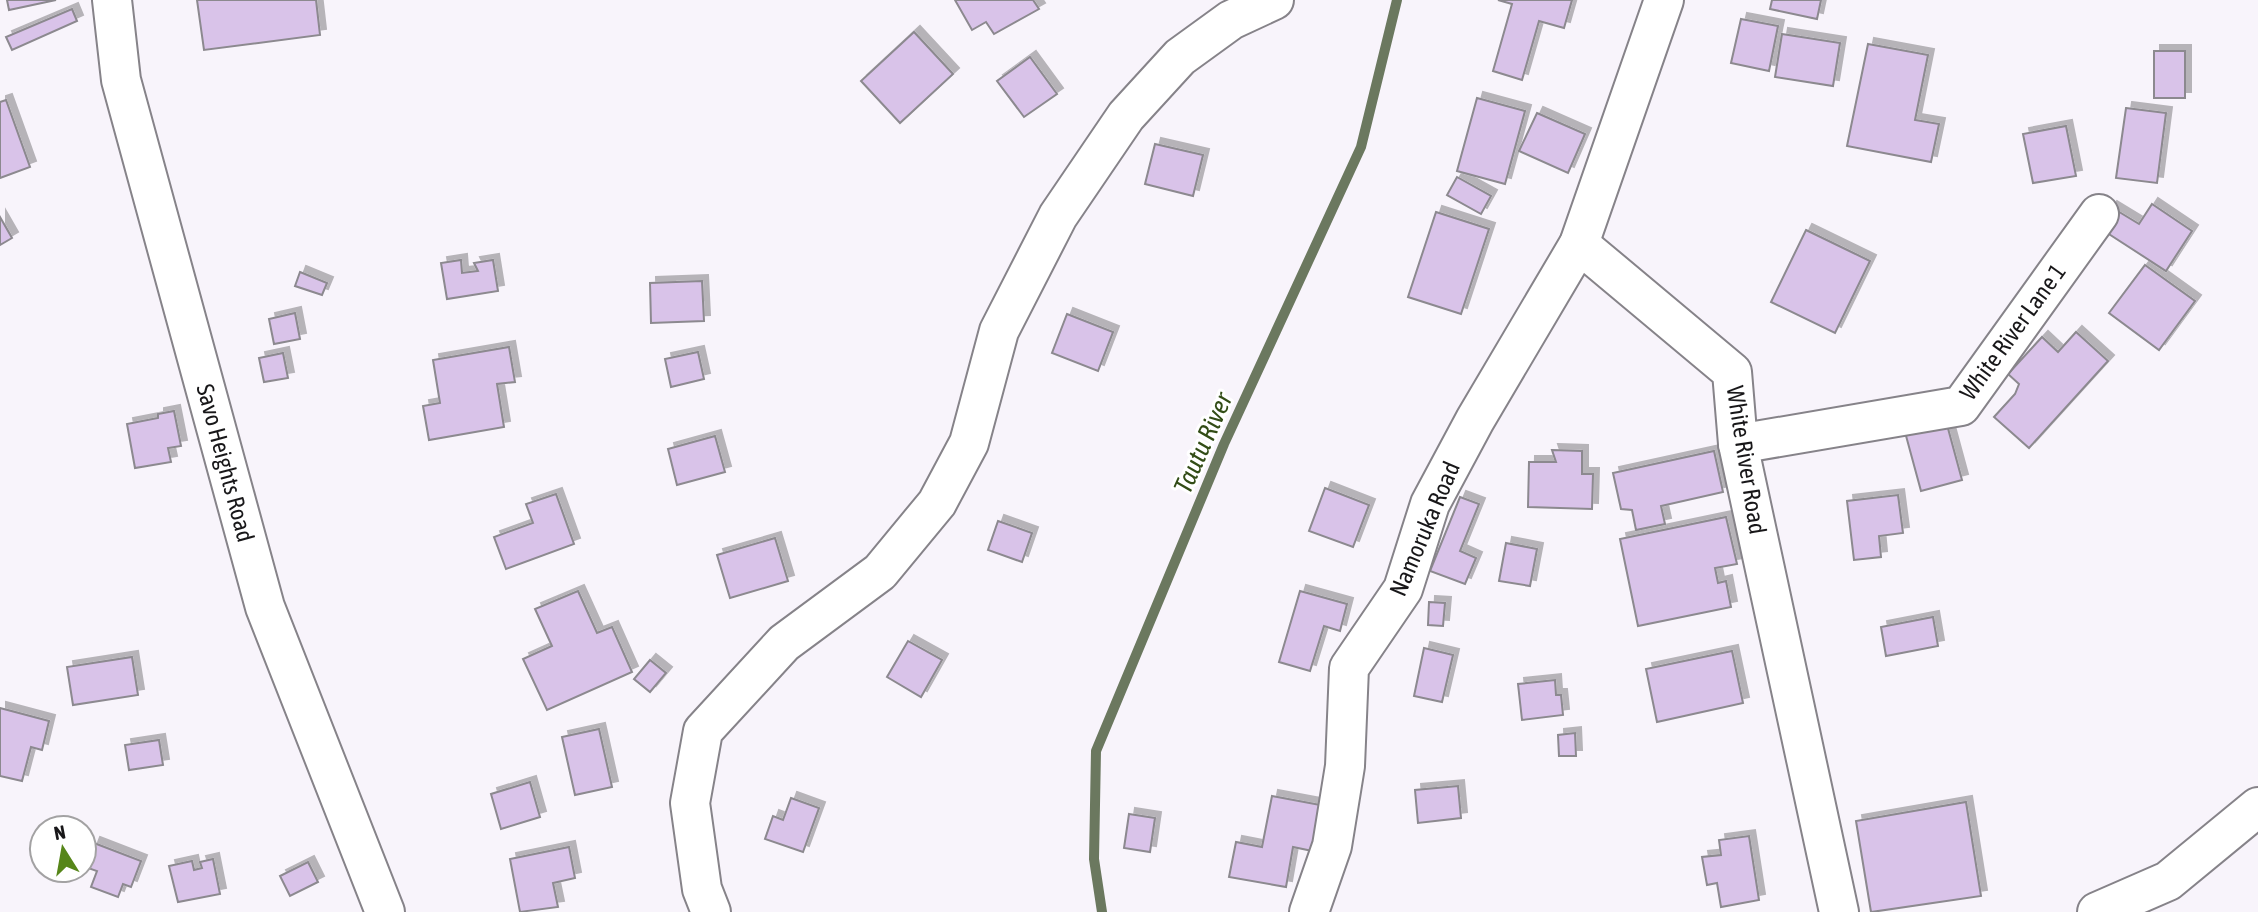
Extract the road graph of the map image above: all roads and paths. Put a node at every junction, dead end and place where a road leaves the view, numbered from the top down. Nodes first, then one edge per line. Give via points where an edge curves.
1 (112, 0) edge
2 (1274, 0) edge
3 (1664, 0) edge
4 (2099, 214) dead end
5 (1579, 244) junction
6 (1738, 444) junction
7 (2258, 807) edge
8 (385, 912) edge
9 (711, 912) edge
10 (1309, 912) edge
11 (1839, 912) edge
12 (2097, 912) edge

1 - 8 street, Savo Heights Road via 121,80 265,607
2 - 9 street via 1231,20 1181,57 1126,116 1058,215 999,331 969,443 937,503 880,572 784,643 703,731 691,803 702,890
3 - 5 street
4 - 6 street, White River Lane 1 via 1961,406
5 - 6 street, White River Road via 1731,372
5 - 10 street, Namoruka Road via 1430,504 1403,589 1349,668 1345,766 1332,846
6 - 11 street, White River Road
7 - 12 street via 2168,881

